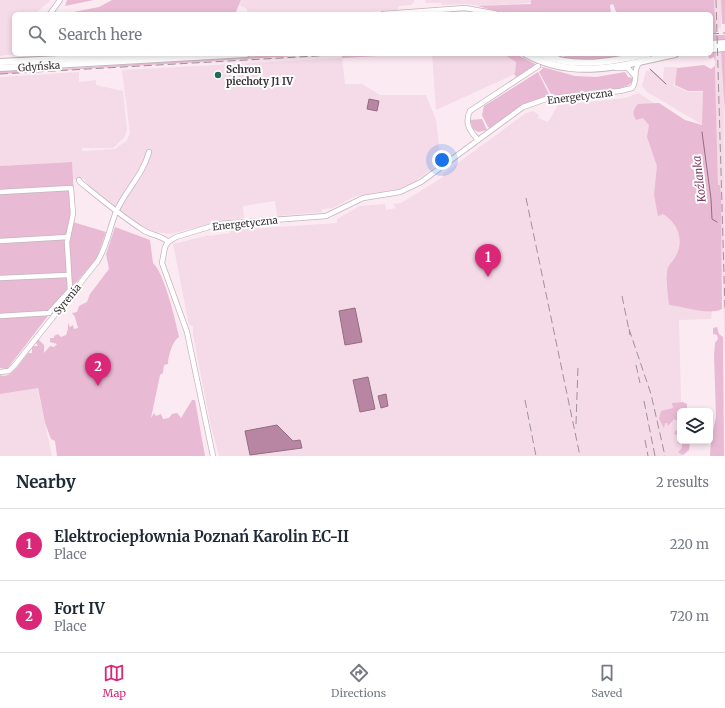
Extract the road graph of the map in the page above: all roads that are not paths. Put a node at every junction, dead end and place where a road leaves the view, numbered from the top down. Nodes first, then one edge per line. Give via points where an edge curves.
1 (60, 0) edge
2 (51, 12) edge
3 (409, 12) edge
4 (490, 12) edge
5 (725, 43) edge
6 (713, 44) edge
7 (725, 48) edge
8 (713, 49) edge
9 (79, 56) edge
10 (209, 56) edge
11 (530, 56) edge
12 (545, 56) edge
13 (651, 56) edge
14 (39, 57) edge
15 (625, 57) edge
16 (639, 57) edge
17 (0, 62) edge
18 (45, 65) junction
19 (538, 66) dead end
20 (28, 67) junction
21 (613, 67) junction
22 (0, 68) edge
23 (634, 75) junction
24 (478, 140) junction
25 (150, 152) dead end
26 (79, 180) dead end
27 (0, 192) edge
28 (116, 211) junction
29 (68, 237) junction
30 (0, 241) edge
31 (168, 242) junction
32 (68, 275) junction
33 (0, 278) edge
34 (72, 291) junction
35 (0, 316) edge
36 (0, 372) edge
37 (213, 456) edge

1 - 2 street
3 - 4 street via 462,8
5 - 6 main road
7 - 8 main road
9 - 14 main road, Gdyńska
10 - 18 main road, Gdyńska
11 - 21 main road via 545,63 570,69 592,70
12 - 15 main road via 579,64 600,64
13 - 16 main road
14 - 17 main road, Gdyńska
14 - 18 street
14 - 20 street
15 - 16 main road
16 - 21 main road
16 - 23 street, Energetyczna
18 - 20 main road, Gdyńska
19 - 24 street via 470,111 468,124
20 - 22 main road, Gdyńska
21 - 23 street via 628,68
23 - 24 street, Energetyczna via 634,84 628,89 552,98 528,105
24 - 31 street, Energetyczna via 421,182 400,192 363,198 326,216 218,224 181,235
25 - 28 street, Syrenia via 146,165
26 - 28 street
27 - 29 street via 72,188 73,214
28 - 31 street via 144,231 162,236
28 - 34 street, Syrenia via 102,256
29 - 30 street
29 - 32 street
31 - 37 street via 163,252 162,263 187,332
32 - 33 street
32 - 34 street
34 - 35 street via 49,313
34 - 36 street, Syrenia via 14,366 9,371

